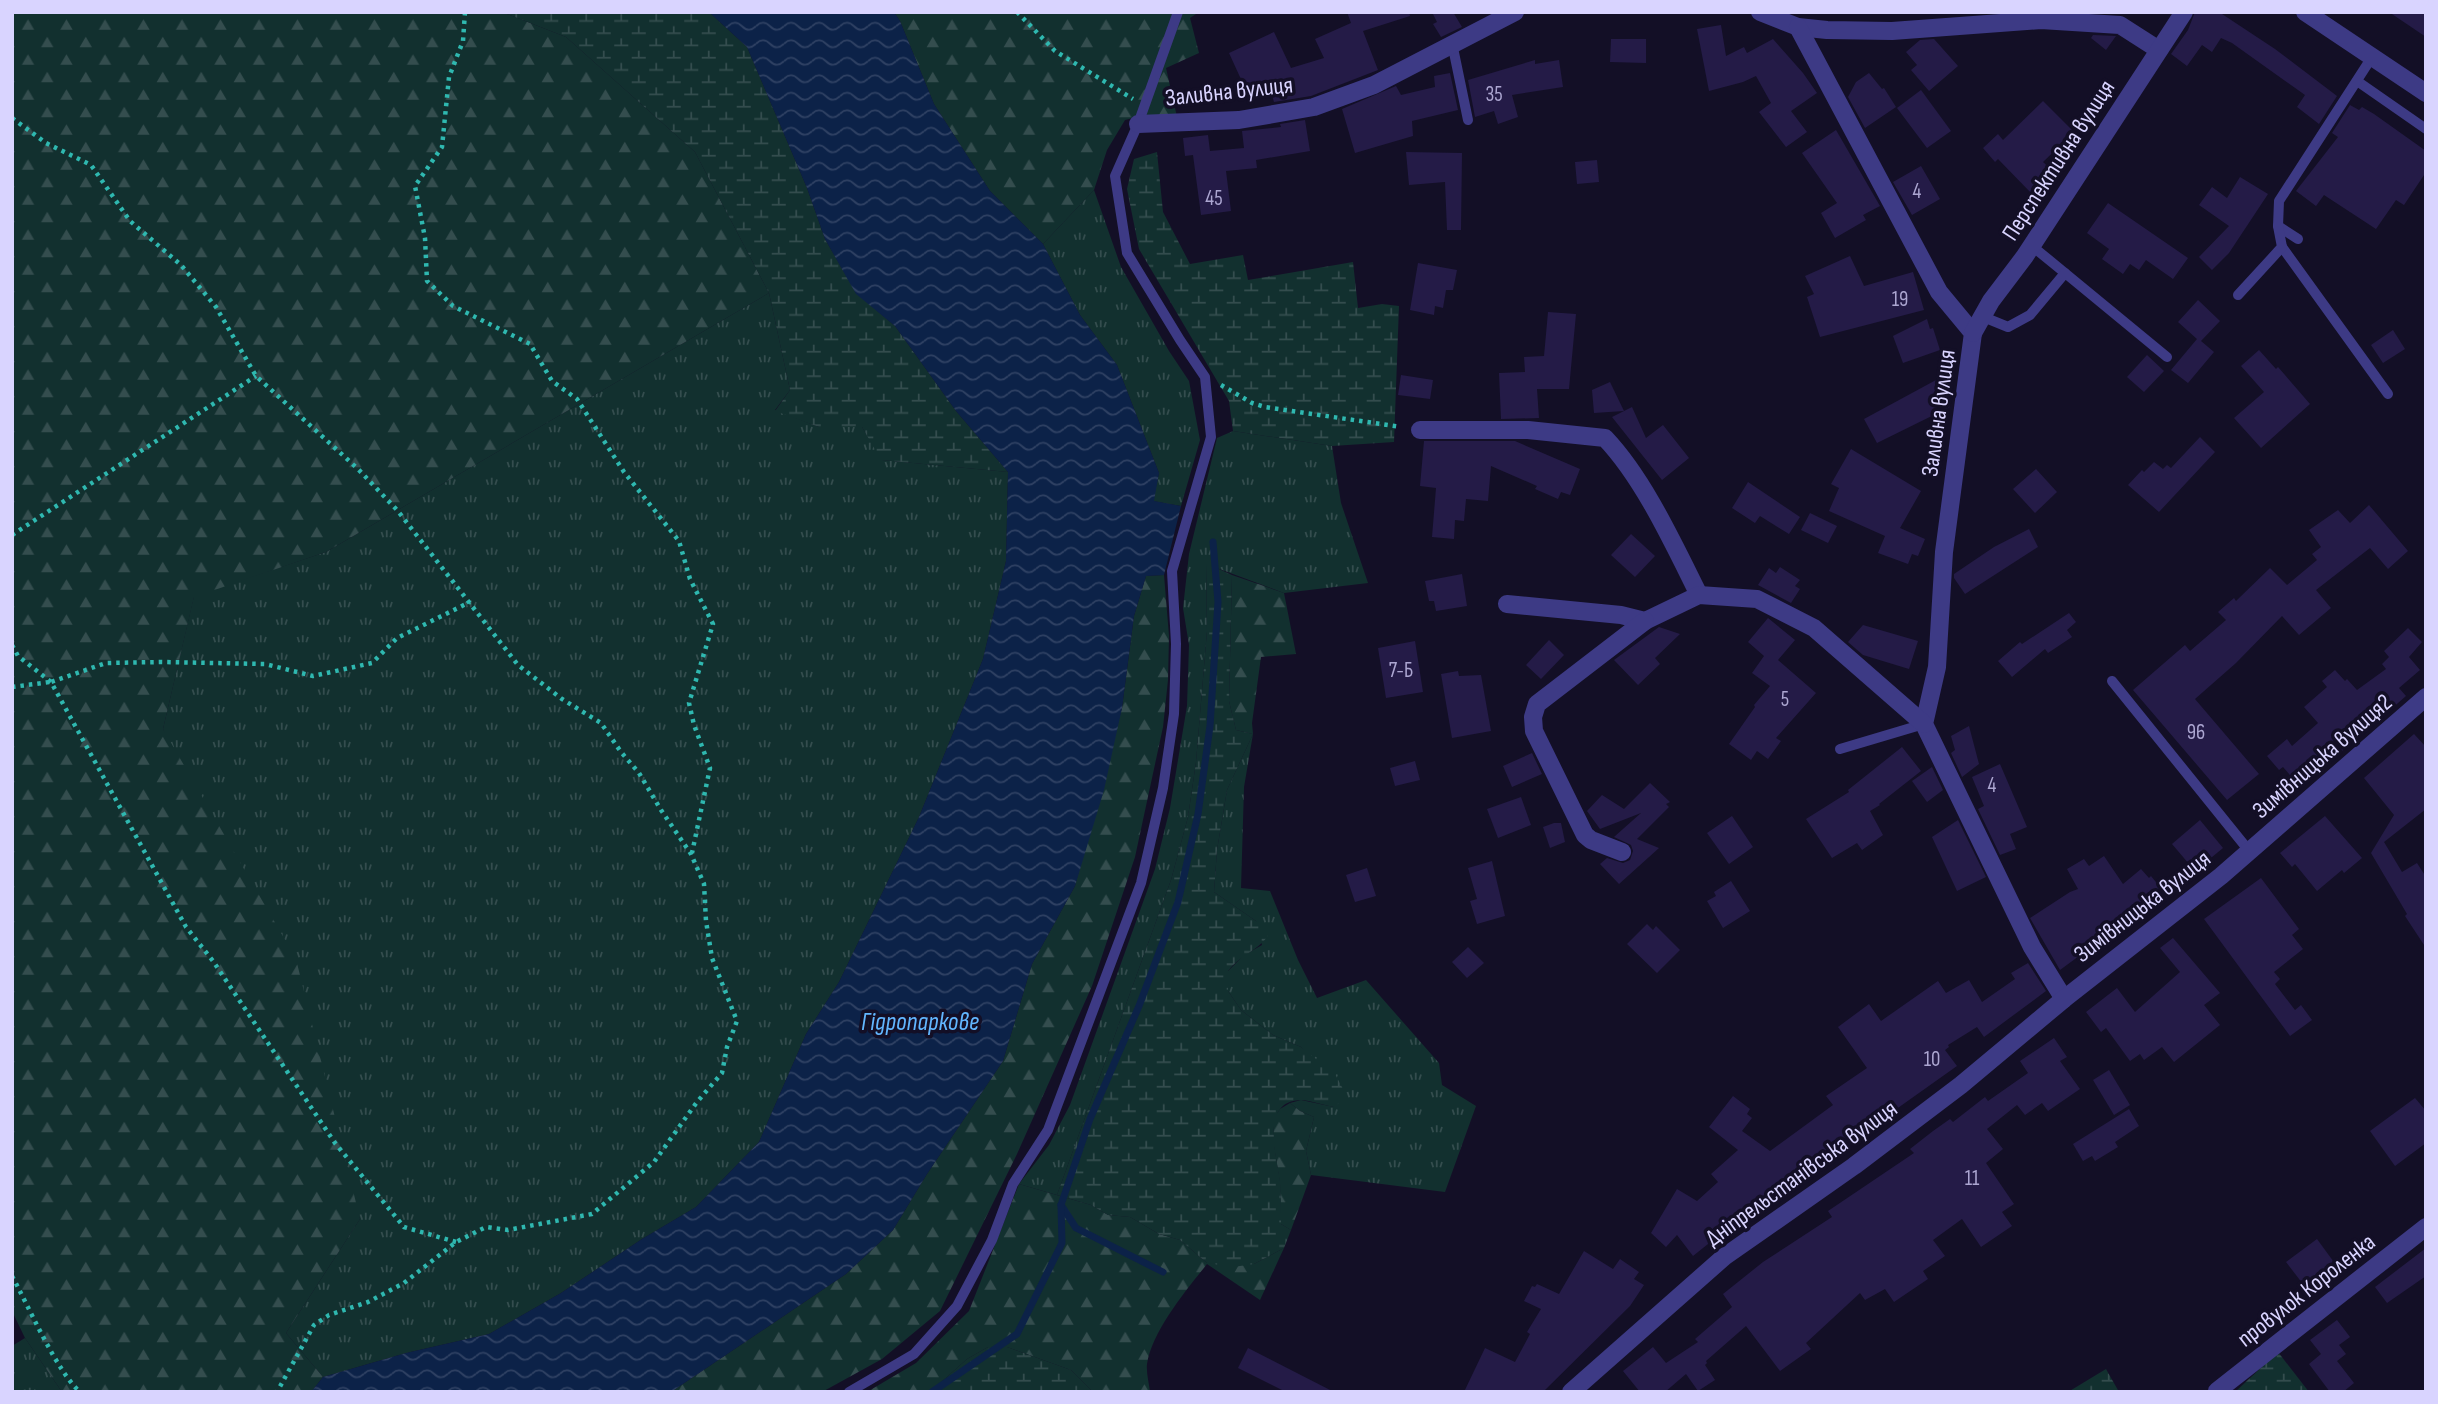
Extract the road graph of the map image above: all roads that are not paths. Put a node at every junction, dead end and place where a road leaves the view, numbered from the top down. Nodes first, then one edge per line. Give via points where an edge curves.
1 (1178, 12) edge
2 (1515, 12) edge
3 (1760, 12) edge
4 (2184, 12) edge
5 (2305, 12) edge
6 (1797, 27) junction
7 (1452, 43) junction
8 (2159, 50) junction
9 (2372, 57) junction
10 (2357, 80) junction
11 (2426, 93) edge
12 (1468, 120) dead end
13 (2424, 123) edge
14 (1138, 124) junction
15 (2278, 226) junction
16 (2298, 239) dead end
17 (2032, 246) junction
18 (2282, 247) junction
19 (2065, 272) junction
20 (2238, 295) dead end
21 (1981, 316) junction
22 (1973, 333) junction
23 (2167, 357) dead end
24 (2388, 394) dead end
25 (1420, 430) road end
26 (1699, 595) junction
27 (1507, 604) dead end
28 (1645, 621) junction
29 (2112, 681) dead end
30 (2426, 697) edge
31 (1924, 724) junction
32 (1840, 749) dead end
33 (1622, 852) dead end
34 (2250, 852) junction
35 (2064, 999) junction
36 (2426, 1227) edge
37 (2217, 1391) edge
38 (849, 1392) edge
39 (1571, 1392) edge

1 - 14 lane
2 - 7 street, Заливна вулиця
3 - 6 street
4 - 8 street, Перспективна вулиця
5 - 9 street
6 - 8 street via 1892,31 2040,20 2120,24
6 - 22 street, Заливна вулиця via 1939,292
7 - 12 lane
7 - 14 street, Заливна вулиця via 1374,85 1314,107 1239,120
8 - 17 street, Перспективна вулиця
9 - 10 lane
9 - 11 street
10 - 13 lane
10 - 15 lane via 2279,201
14 - 38 lane via 1115,176 1127,253 1205,377 1211,437 1172,571 1174,714 1163,788 1141,883 1048,1130 1013,1184 992,1240 957,1306 914,1354
15 - 16 lane
15 - 18 lane
17 - 19 lane
17 - 21 street, Перспективна вулиця
18 - 20 lane
18 - 24 lane
19 - 21 lane via 2030,315 2008,327
19 - 23 lane
21 - 22 street, Перспективна вулиця
22 - 31 street, Заливна вулиця via 1944,552 1937,667
25 - 26 street via 1528,430 1605,438 1662,521
26 - 28 street
26 - 31 street via 1758,599 1814,628
27 - 28 street
28 - 33 street via 1536,704 1534,717 1534,731 1585,835
29 - 34 lane
30 - 34 street, Зимівницька вулиця2
31 - 32 lane
31 - 35 street via 2032,947
34 - 35 street, Зимівницька вулиця
35 - 39 street, Дніпрельстанівська вулиця via 1961,1085 1724,1257
36 - 37 street, провулок Короленка

